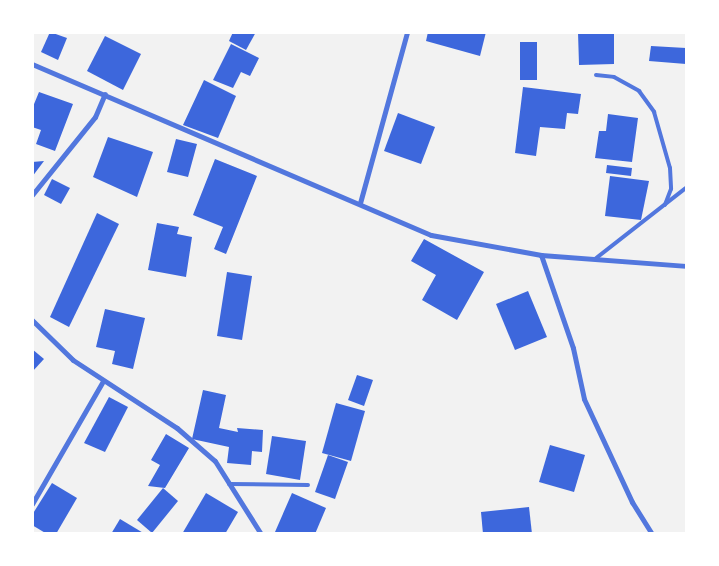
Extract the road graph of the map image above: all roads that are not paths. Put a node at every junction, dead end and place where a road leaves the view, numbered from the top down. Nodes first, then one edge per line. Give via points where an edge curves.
1 (407, 32) edge
2 (32, 64) edge
3 (596, 75) dead end
4 (105, 94) junction
5 (686, 188) edge
6 (32, 195) edge
7 (360, 203) junction
8 (665, 205) junction
9 (541, 255) junction
10 (595, 259) junction
11 (686, 266) edge
12 (32, 320) edge
13 (102, 382) junction
14 (229, 484) junction
15 (308, 485) dead end
16 (32, 504) edge
17 (261, 534) edge
18 (652, 534) edge

1 - 7 street
2 - 4 street
3 - 8 lane via 614,77 640,91 654,112 670,168 671,189
4 - 6 street via 95,117
4 - 7 street
5 - 8 lane
7 - 9 street via 431,235
8 - 10 lane
9 - 10 street
9 - 18 street via 573,348 584,399 632,502
10 - 11 street
12 - 13 street
13 - 14 street via 177,428 214,462
13 - 16 street
14 - 15 lane
14 - 17 street

